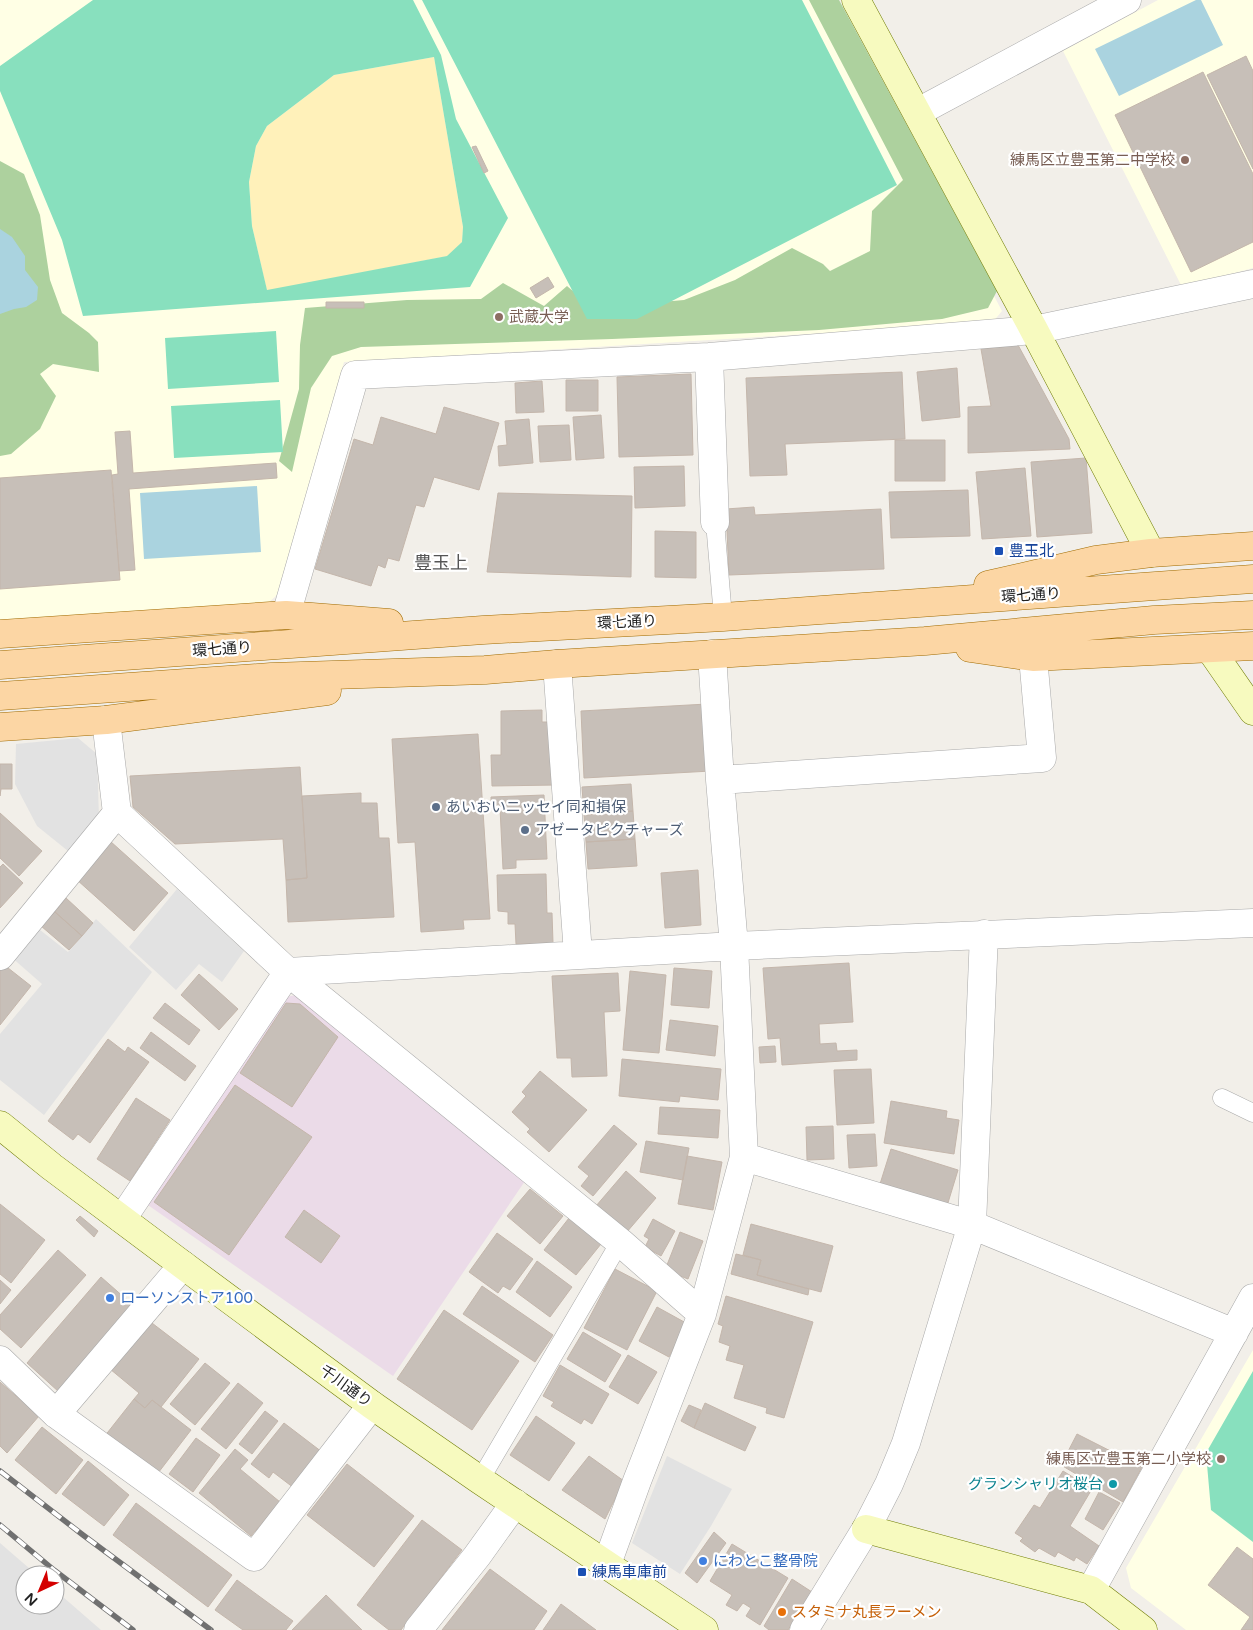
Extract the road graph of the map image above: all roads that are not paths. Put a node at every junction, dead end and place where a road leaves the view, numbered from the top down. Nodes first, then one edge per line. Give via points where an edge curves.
1 (856, 0) edge
2 (1127, 0) edge
3 (918, 112) junction
4 (1253, 284) edge
5 (1034, 330) junction
6 (710, 357) junction
7 (715, 522) joint
8 (1253, 546) edge
9 (1152, 553) junction
10 (1253, 579) edge
11 (922, 602) junction
12 (286, 615) junction
13 (1253, 615) edge
14 (722, 617) junction
15 (483, 630) junction
16 (0, 634) edge
17 (925, 641) junction
18 (1253, 646) edge
19 (1210, 649) junction
20 (712, 654) junction
21 (1033, 657) junction
22 (557, 664) junction
23 (0, 665) edge
24 (485, 670) junction
25 (0, 696) edge
26 (1253, 711) edge
27 (106, 720) junction
28 (0, 727) edge
29 (720, 780) junction
30 (118, 813) junction
31 (1253, 923) edge
32 (984, 934) junction
33 (734, 946) junction
34 (578, 954) junction
35 (0, 956) edge
36 (288, 972) junction
37 (1222, 1098) dead end
38 (1253, 1113) edge
39 (0, 1124) edge
40 (744, 1157) junction
41 (122, 1219) junction
42 (972, 1225) junction
43 (620, 1242) junction
44 (183, 1265) junction
45 (1253, 1298) edge
46 (702, 1314) junction
47 (1234, 1333) junction
48 (0, 1360) edge
49 (372, 1405) junction
50 (56, 1414) junction
51 (480, 1480) junction
52 (515, 1503) junction
53 (866, 1528) junction
54 (607, 1564) junction
55 (1091, 1590) junction
56 (418, 1630) edge
57 (704, 1630) edge
58 (804, 1630) edge
59 (1143, 1630) edge

1 - 3 street
2 - 3 street
3 - 5 street
4 - 5 street
5 - 6 street
5 - 9 street
6 - 7 street
6 - 12 street via 355,375
7 - 14 lane
8 - 9 main road
9 - 11 main road via 1096,560
10 - 11 main road, 環七通り
11 - 14 main road, 環七通り
12 - 15 main road
12 - 16 main road
13 - 17 main road, 環七通り via 1154,620
14 - 15 main road, 環七通り
15 - 23 main road, 環七通り
17 - 20 main road, 環七通り
17 - 21 main road
18 - 19 main road
19 - 21 main road
19 - 26 street
20 - 22 main road, 環七通り
20 - 29 street
21 - 29 street via 1042,758
22 - 24 main road, 環七通り
22 - 34 street
24 - 25 main road, 環七通り via 271,677
24 - 27 main road
27 - 28 main road
27 - 30 street
29 - 33 street
30 - 35 street
30 - 36 street
31 - 32 street
32 - 33 street
32 - 42 street
33 - 34 street
33 - 40 street
34 - 36 street
36 - 41 street
36 - 43 street
37 - 38 lane
39 - 41 street, 千川通り
40 - 42 street
40 - 46 street
41 - 44 street, 千川通り
42 - 47 street
42 - 53 street via 906,1444
43 - 46 street
43 - 51 lane
44 - 49 street, 千川通り
44 - 50 street
45 - 47 street
46 - 54 street
47 - 55 street
48 - 50 street
49 - 50 street via 254,1557
49 - 51 street, 千川通り
51 - 52 street, 千川通り
52 - 54 street, 千川通り
52 - 56 street
53 - 55 street
53 - 58 street
54 - 57 street, 千川通り
55 - 59 street

